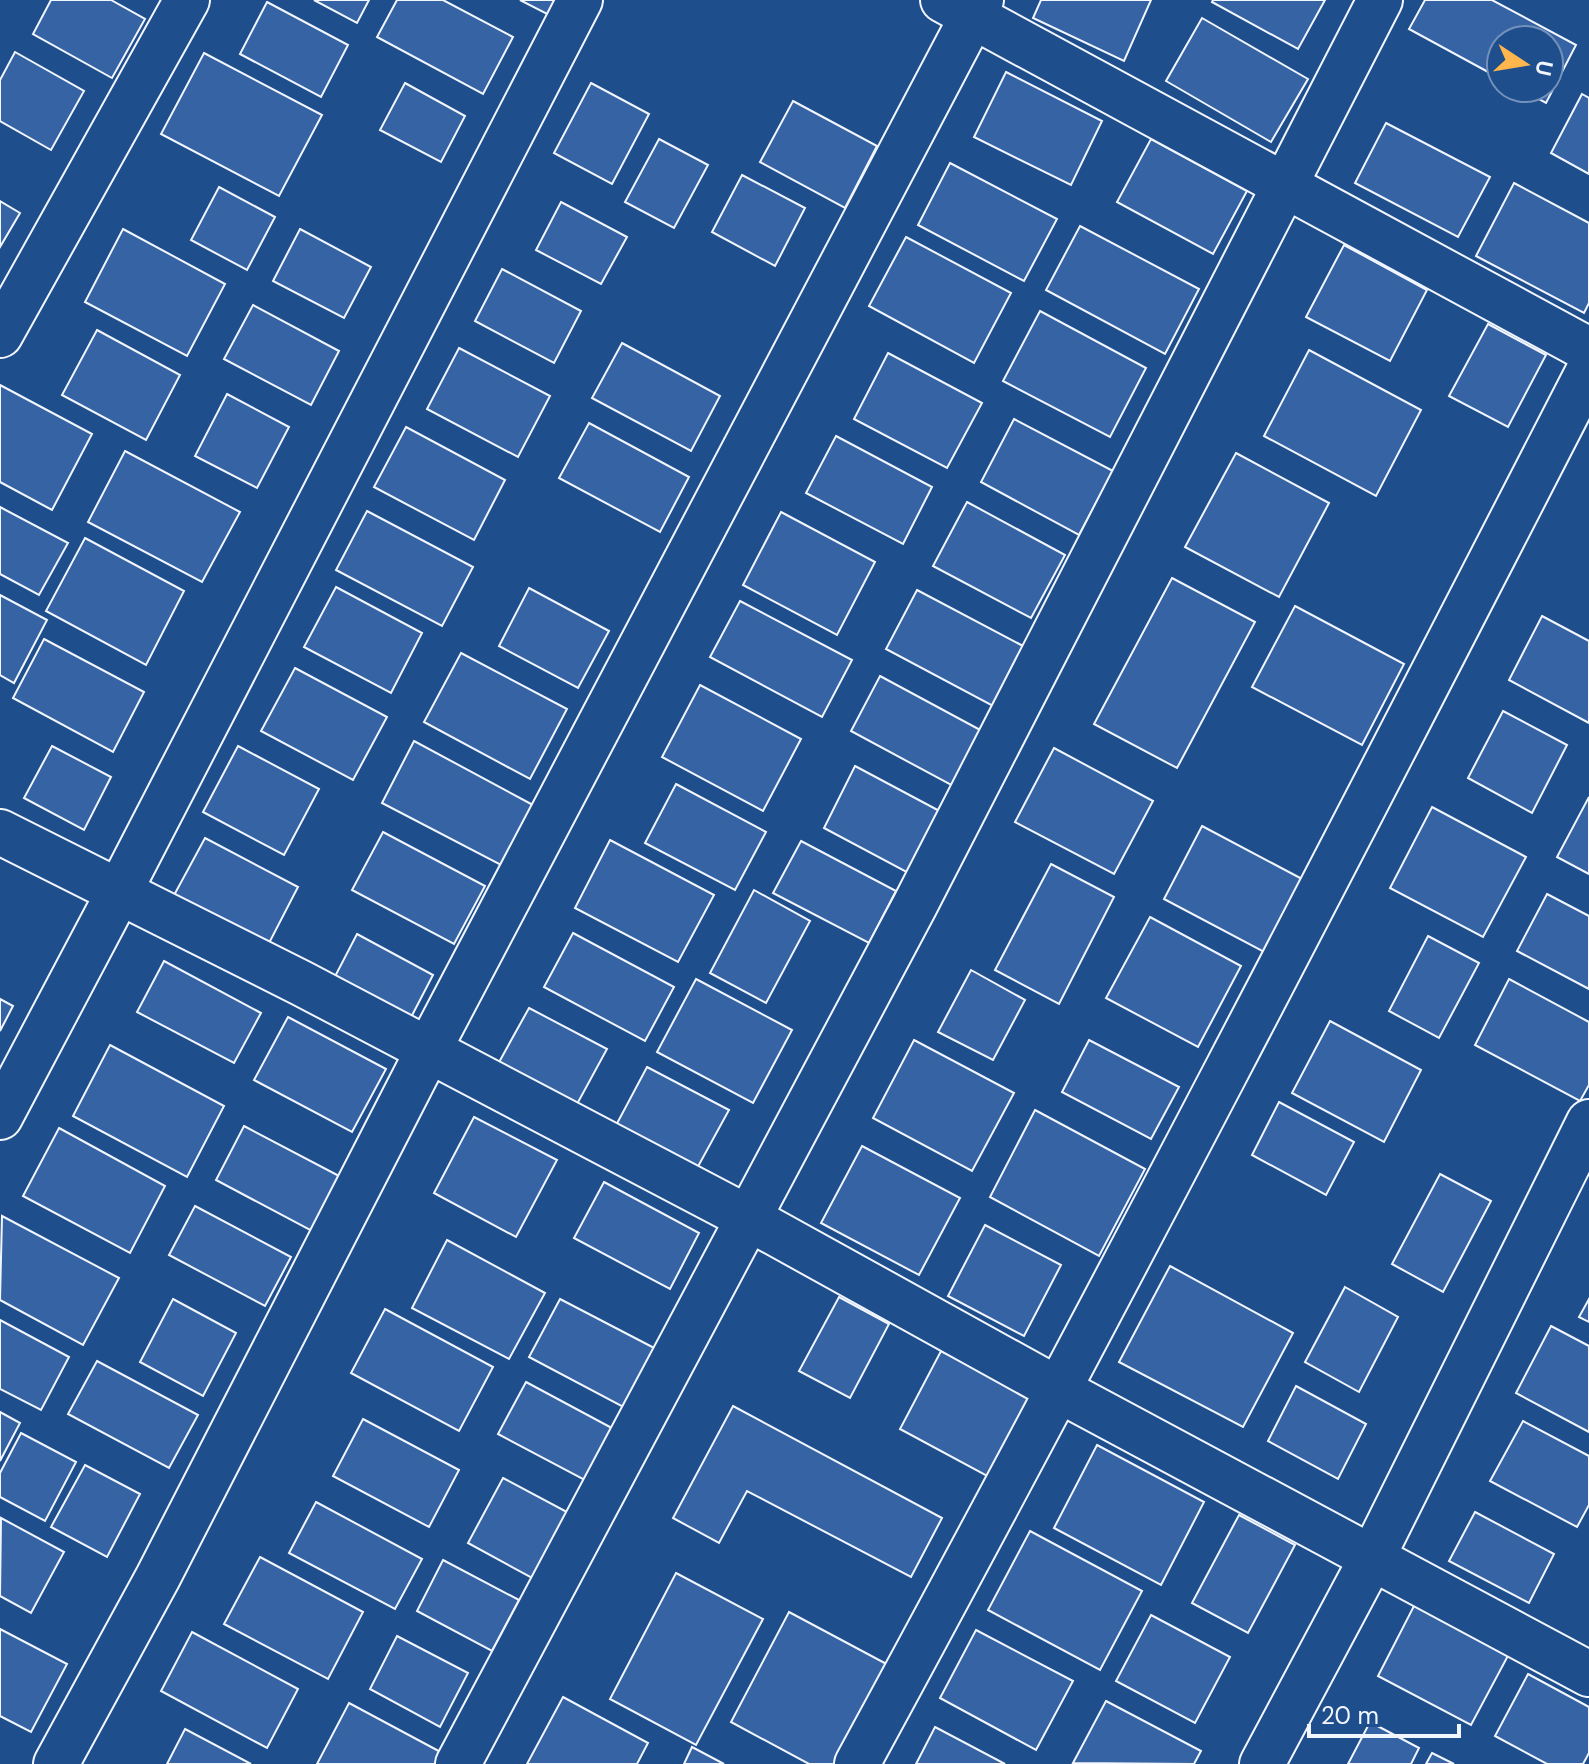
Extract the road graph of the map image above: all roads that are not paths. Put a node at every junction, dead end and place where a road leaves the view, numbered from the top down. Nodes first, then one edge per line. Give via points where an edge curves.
1 (187, 0) edge
2 (580, 0) edge
3 (1380, 0) edge
4 (965, 6) edge
5 (1285, 184) junction
6 (0, 335) edge
7 (1589, 350) edge
8 (1589, 370) edge
9 (0, 832) edge
10 (119, 892) junction
11 (428, 1051) junction
12 (0, 1117) edge
13 (1589, 1122) edge
14 (750, 1219) junction
15 (1059, 1390) junction
16 (1373, 1556) junction
17 (1589, 1674) edge
18 (56, 1764) edge
19 (458, 1764) edge
20 (857, 1764) edge
21 (1262, 1764) edge

1 - 6 street
2 - 10 street
3 - 5 street
4 - 5 street
4 - 11 street
5 - 7 street
5 - 14 street
8 - 15 street
9 - 10 street
10 - 11 street
10 - 12 street
11 - 14 street
11 - 18 street
13 - 16 street
14 - 15 street
14 - 19 street
15 - 16 street
15 - 20 street
16 - 17 street
16 - 21 street

